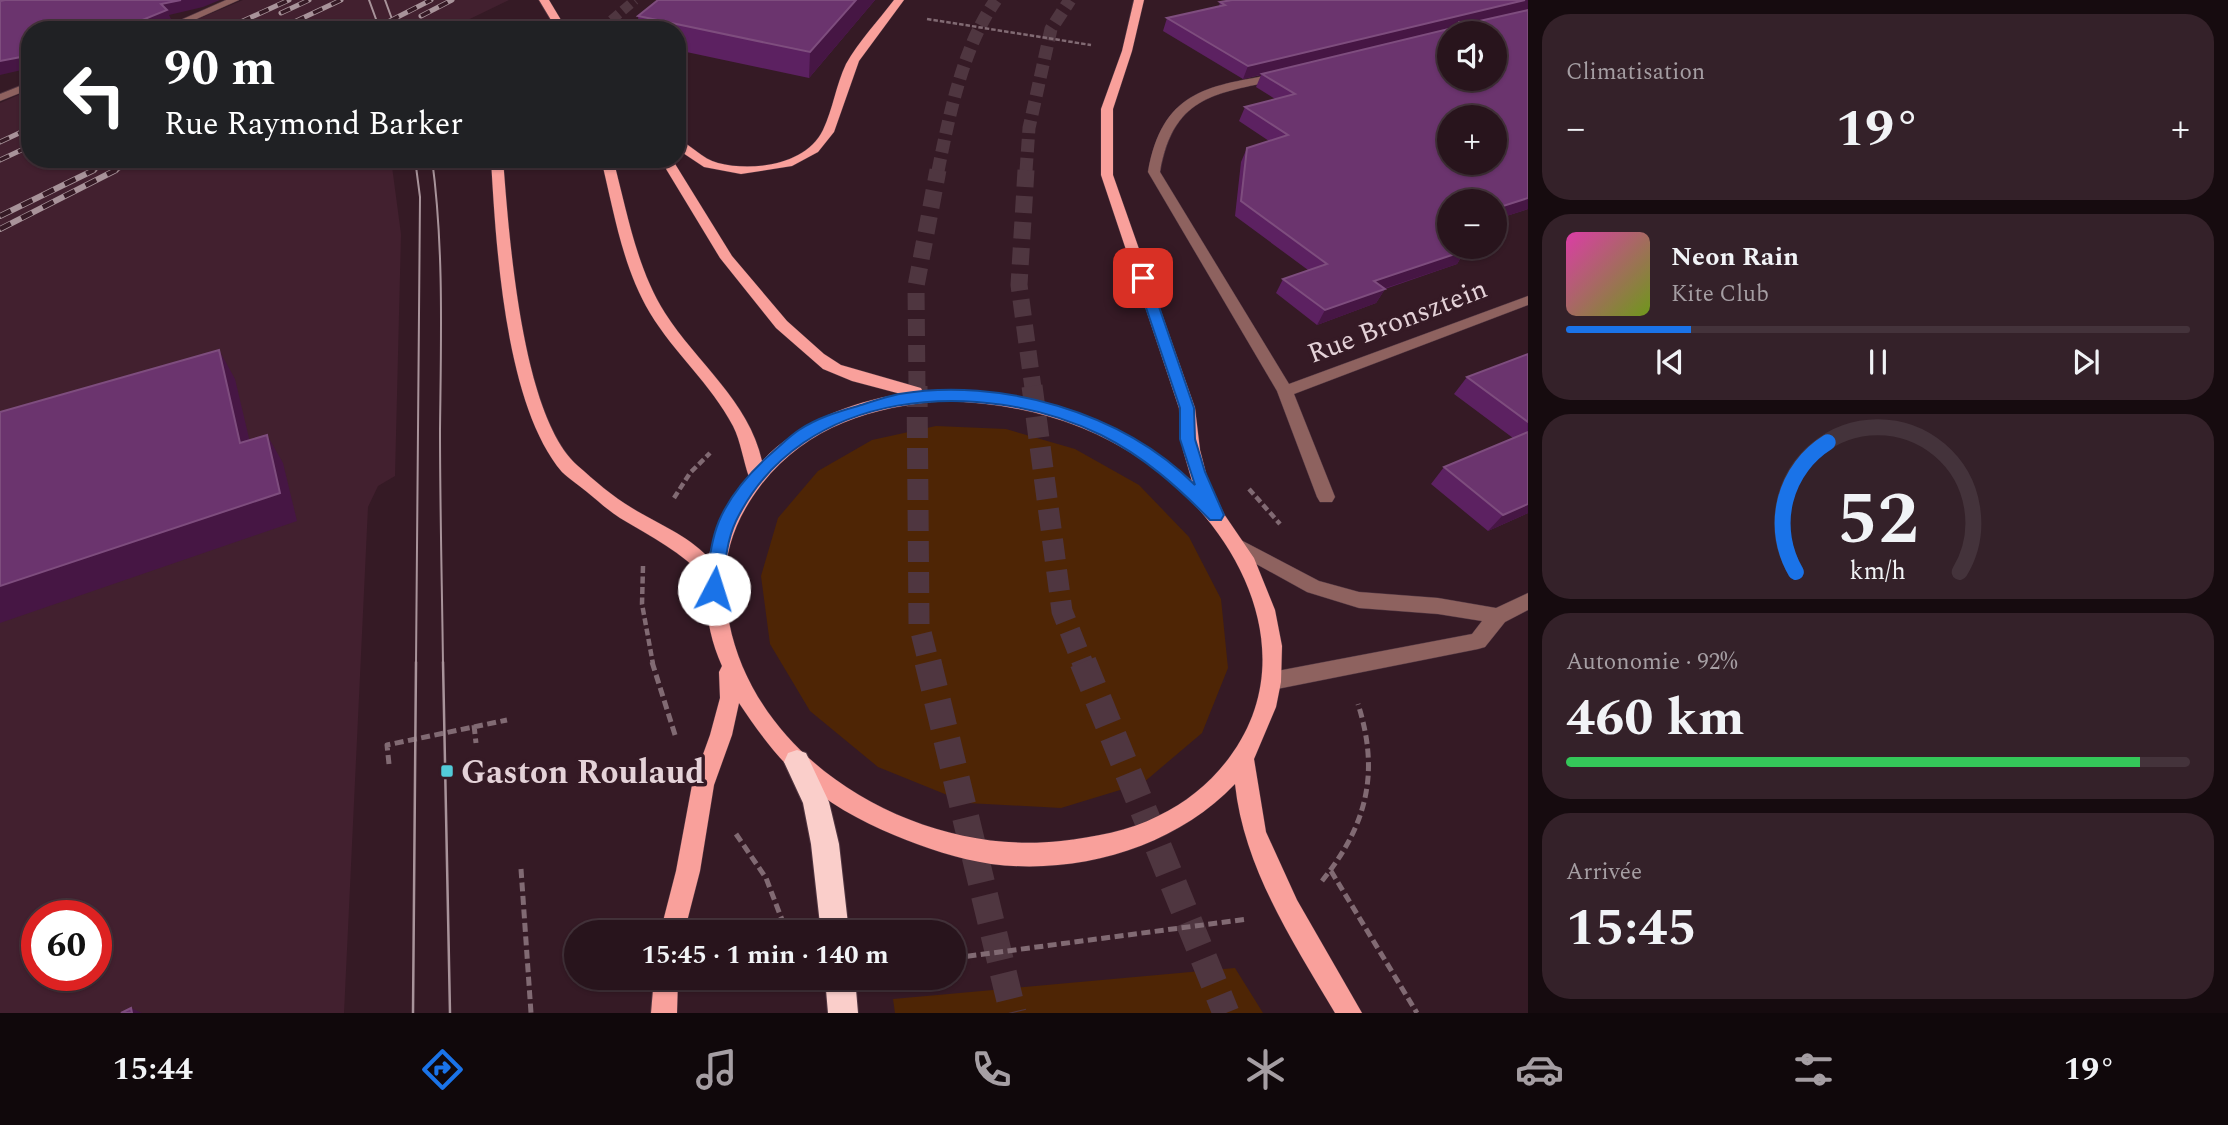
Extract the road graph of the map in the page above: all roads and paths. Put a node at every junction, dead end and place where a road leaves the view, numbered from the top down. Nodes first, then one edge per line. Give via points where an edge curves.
1 (234, 0) edge
2 (544, 0) edge
3 (899, 0) edge
4 (1139, 0) edge
5 (926, 19) dead end
6 (184, 21) edge
7 (557, 21) edge
8 (1093, 46) dead end
9 (1294, 73) edge
10 (21, 89) edge
11 (0, 98) edge
12 (686, 149) edge
13 (498, 168) edge
14 (610, 168) edge
15 (671, 168) edge
16 (1528, 300) edge
17 (1285, 391) junction
18 (932, 396) junction
19 (756, 475) junction
20 (1326, 497) dead end
21 (1216, 515) junction
22 (1237, 545) junction
23 (714, 575) junction
24 (1528, 601) edge
25 (1498, 616) junction
26 (729, 665) junction
27 (1272, 681) junction
28 (508, 720) dead end
29 (474, 725) junction
30 (476, 743) dead end
31 (1244, 758) junction
32 (797, 762) junction
33 (389, 764) dead end
34 (521, 870) dead end
35 (1293, 913) junction
36 (675, 920) edge
37 (834, 920) edge
38 (966, 956) edge
39 (665, 990) edge
40 (841, 990) edge
41 (531, 1013) edge
42 (664, 1013) edge
43 (844, 1013) edge
44 (1349, 1013) edge
45 (1417, 1013) edge

1 - 6 street
2 - 7 main road
3 - 12 main road via 850,68 830,128 808,154 748,169 713,166
4 - 21 main road via 1107,109 1107,174 1187,408 1188,439
5 - 8 path
9 - 17 street via 1201,95 1174,118 1157,148 1154,172
10 - 11 street
13 - 23 main road via 518,337 533,404 548,438 569,468 624,512 689,551
14 - 19 main road via 640,276 657,312 735,411 754,455
15 - 18 main road via 751,293 785,329 828,366
16 - 17 street, Rue Bronsztein
17 - 20 street
18 - 19 main road via 886,402 833,419 804,434
18 - 21 main road via 1020,402 1106,431 1156,461
19 - 23 main road via 727,521
21 - 22 main road
22 - 25 street via 1314,587 1359,600
22 - 27 main road via 1266,611
23 - 26 main road via 714,604
24 - 25 street
25 - 27 street via 1478,641
26 - 32 main road via 768,731
26 - 36 main road via 730,698 703,785
27 - 31 main road
28 - 29 path
29 - 30 path
29 - 33 path via 387,745
31 - 32 main road via 1209,797 1161,827 1104,847 1039,855 972,849 906,830 848,800
31 - 35 main road via 1258,841
32 - 37 highway via 816,802
34 - 41 path
35 - 38 path
35 - 44 main road
35 - 45 path via 1331,871
39 - 42 main road
40 - 43 highway

